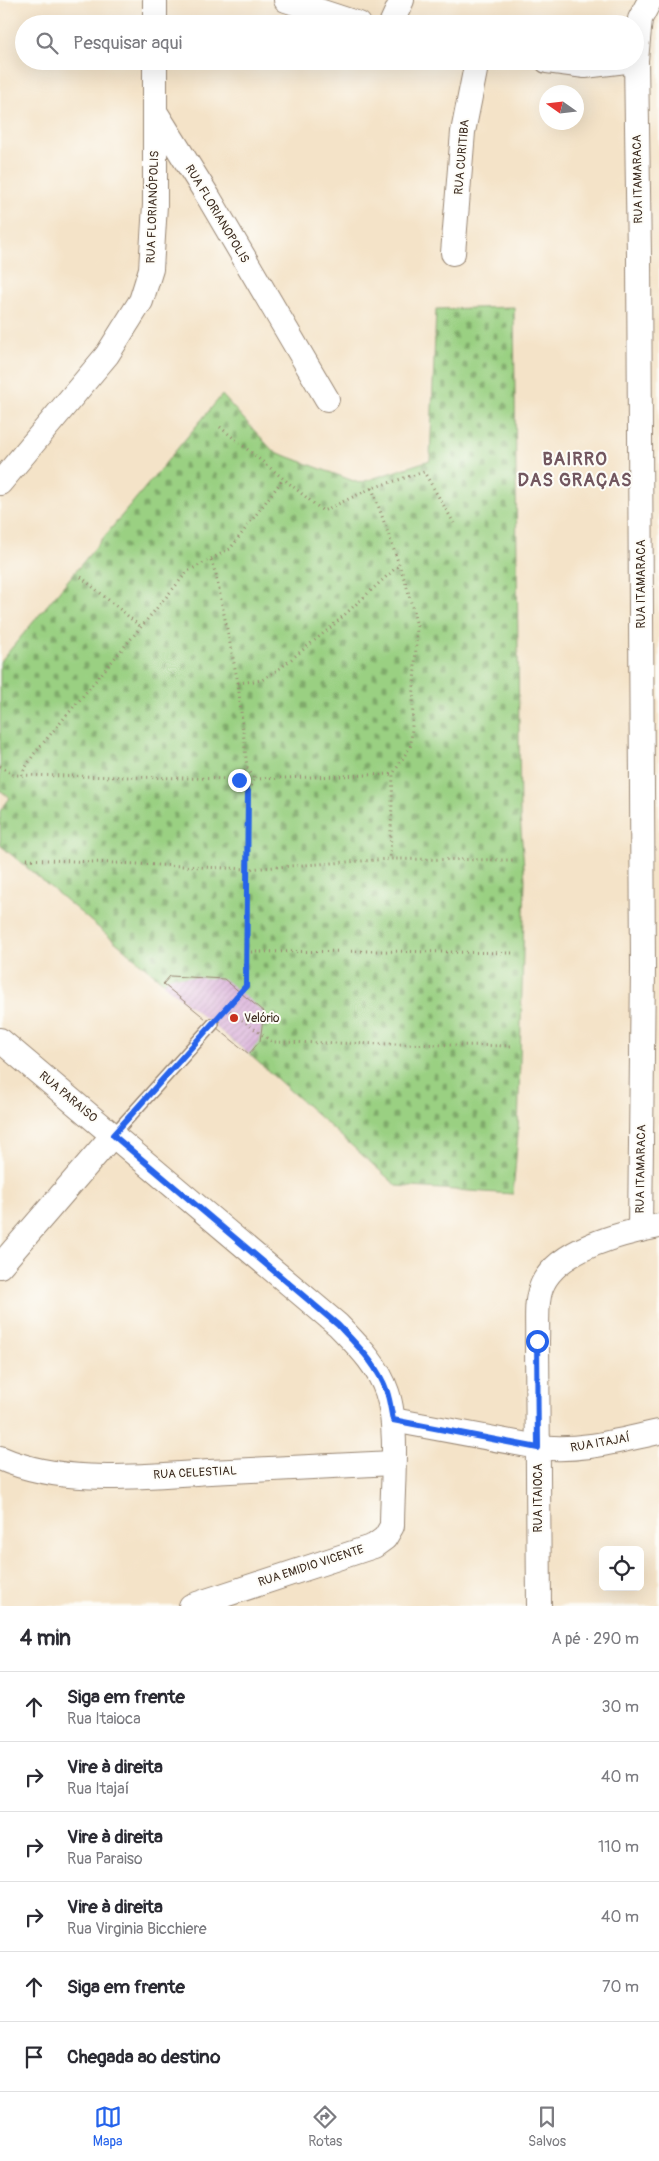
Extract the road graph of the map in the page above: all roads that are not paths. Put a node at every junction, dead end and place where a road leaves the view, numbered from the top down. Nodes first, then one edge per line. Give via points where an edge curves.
1 (155, 0) edge
2 (286, 0) edge
3 (402, 0) edge
4 (650, 0) edge
5 (155, 15) edge
6 (332, 15) edge
7 (395, 15) edge
8 (642, 15) edge
9 (155, 70) edge
10 (475, 70) edge
11 (633, 70) edge
12 (156, 113) junction
13 (649, 252) edge
14 (453, 253) dead end
15 (327, 399) dead end
16 (0, 483) edge
17 (651, 964) edge
18 (213, 1024) road end
19 (0, 1040) edge
20 (113, 1135) junction
21 (650, 1228) edge
22 (0, 1266) edge
23 (393, 1420) junction
24 (659, 1432) edge
25 (538, 1448) junction
26 (0, 1458) edge
27 (393, 1463) junction
28 (192, 1606) edge
29 (539, 1606) edge

1 - 5 street
2 - 6 street
3 - 7 street
4 - 8 street, RUA ITAMARACA
9 - 12 street, RUA FLORIANÓPOLIS
10 - 14 street, RUA CURITIBA via 463,132
11 - 13 street, RUA ITAMARACA
12 - 15 street, RUA FLORIANOPOLIS
12 - 16 street, RUA FLORIANÓPOLIS via 151,260 141,301 107,355
13 - 17 street, RUA ITAMARACA
17 - 21 street, RUA ITAMARACA
18 - 20 lane
19 - 20 street, RUA PARAISO
20 - 22 street
20 - 23 street, RUA PARAISO via 338,1325 380,1376
21 - 25 street, RUA ITAIOCA via 590,1246 572,1255 547,1275 538,1301
23 - 25 street, RUA ITAJAÍ
23 - 27 street, RUA PARAISO
24 - 25 street, RUA ITAJAÍ via 586,1448
25 - 29 street, RUA ITAIOCA
26 - 27 street, RUA CELESTIAL via 57,1475 134,1476
27 - 28 street, RUA EMIDIO VICENTE via 392,1526 385,1538 374,1546

